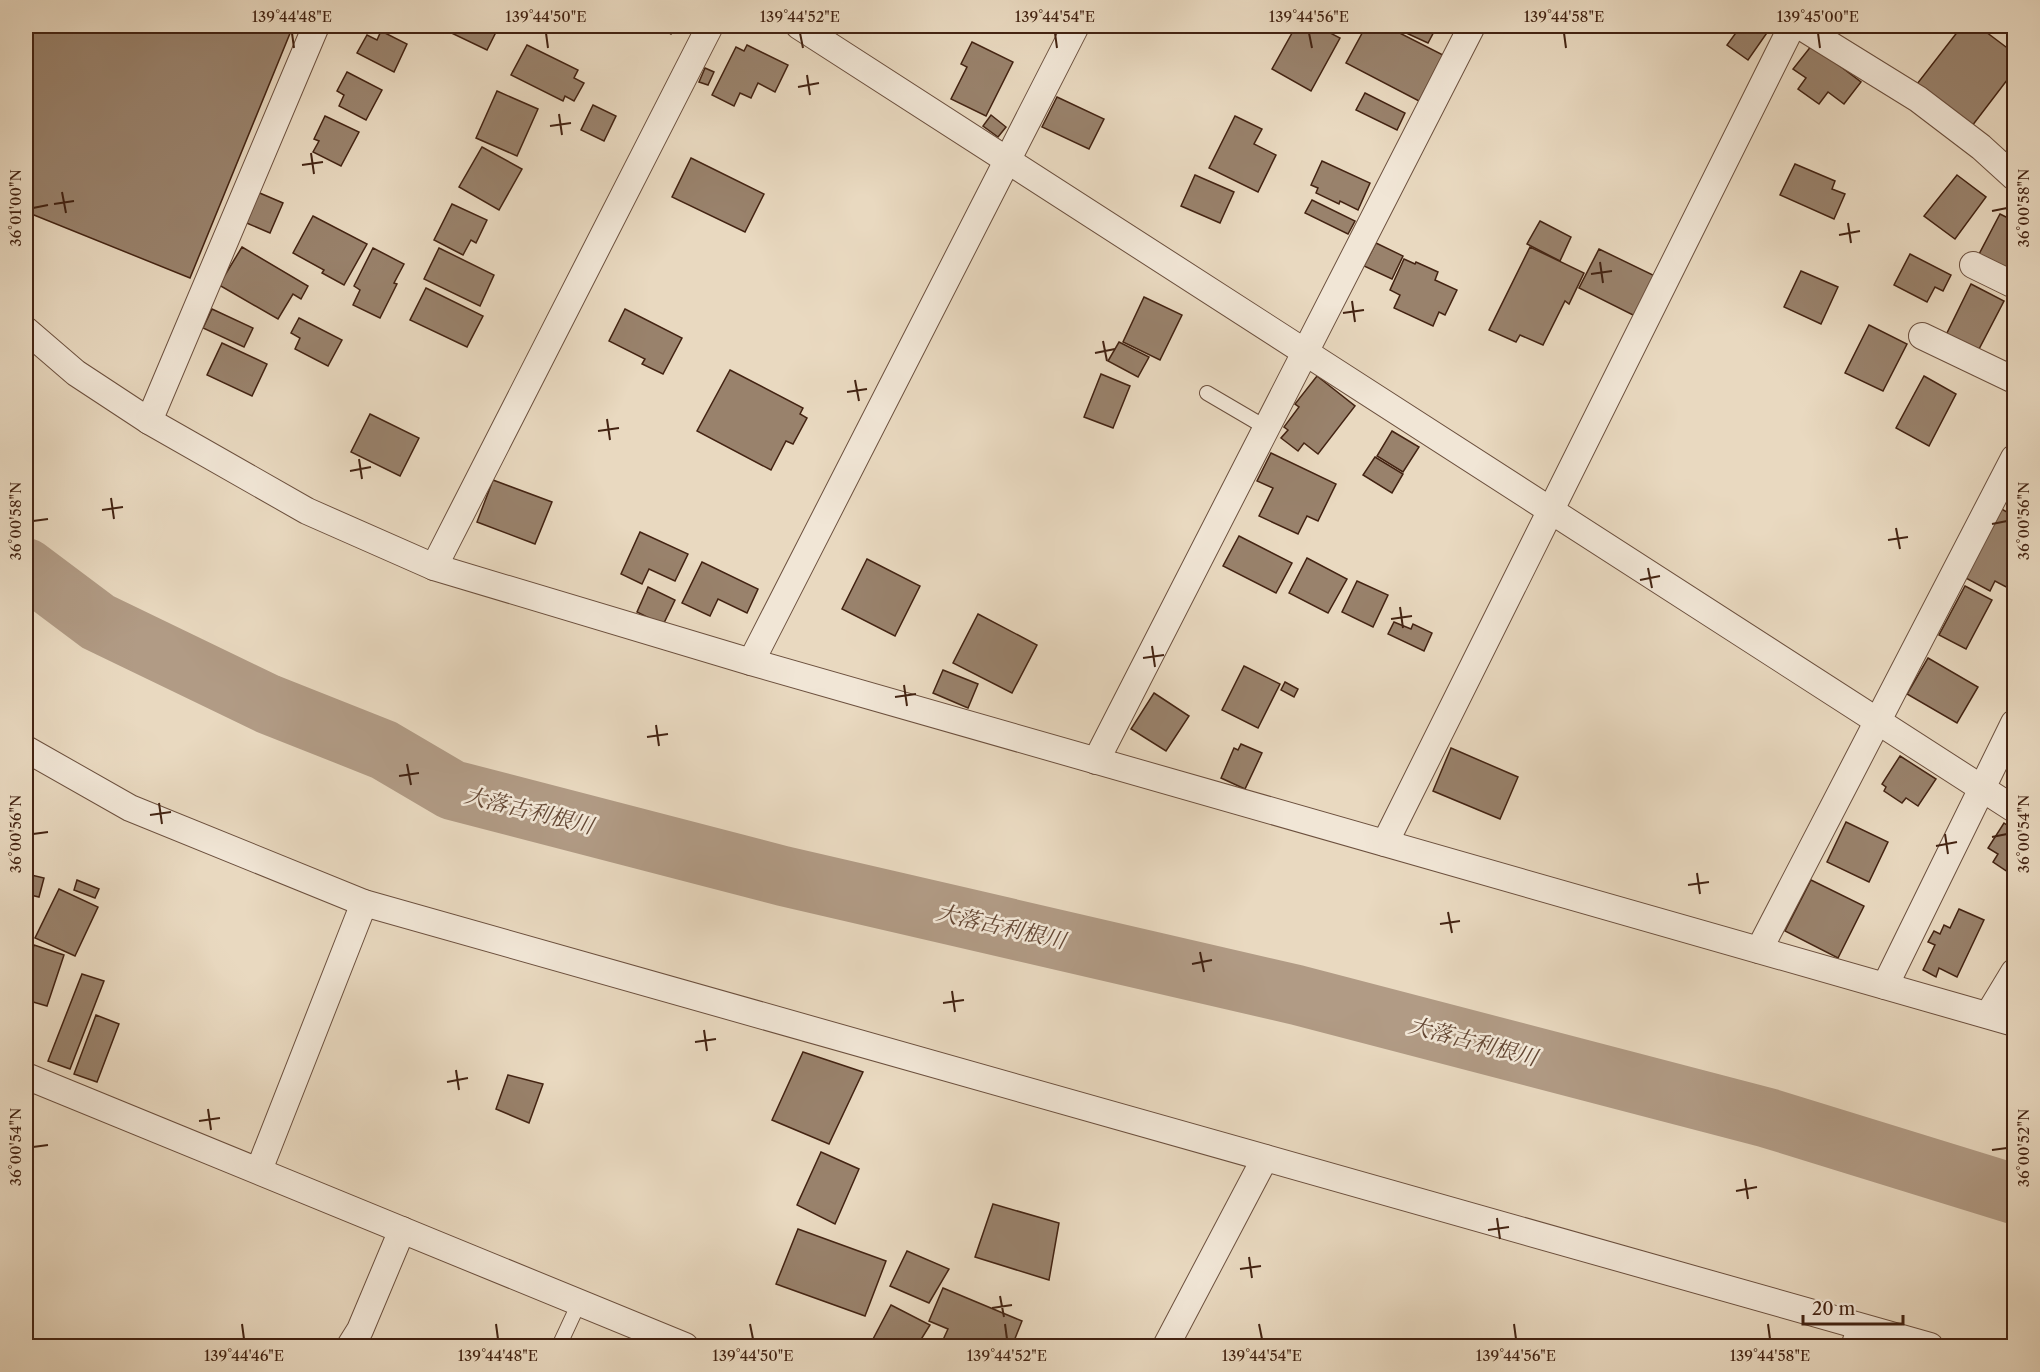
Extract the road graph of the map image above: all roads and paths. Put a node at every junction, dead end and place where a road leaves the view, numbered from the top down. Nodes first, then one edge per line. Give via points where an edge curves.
1 (316, 26) edge
2 (710, 26) edge
3 (799, 26) edge
4 (1076, 26) edge
5 (1472, 26) edge
6 (1792, 26) edge
7 (1800, 26) edge
8 (1007, 160) junction
9 (2014, 177) edge
10 (1973, 265) dead end
11 (2014, 285) edge
12 (26, 330) edge
13 (1922, 336) dead end
14 (1304, 351) junction
15 (2014, 380) edge
16 (1207, 393) dead end
17 (148, 422) junction
18 (1265, 427) junction
19 (2014, 458) edge
20 (1551, 511) junction
21 (434, 567) junction
22 (751, 662) junction
23 (1877, 721) junction
24 (2014, 723) edge
25 (26, 749) edge
26 (1096, 761) junction
27 (1983, 789) junction
28 (2014, 809) edge
29 (1385, 843) junction
30 (364, 903) junction
31 (1759, 950) junction
32 (2014, 972) edge
33 (1885, 986) junction
34 (1988, 1015) junction
35 (2014, 1023) edge
36 (26, 1076) edge
37 (1265, 1158) junction
38 (259, 1170) junction
39 (402, 1230) junction
40 (579, 1303) junction
41 (1852, 1336) edge
42 (350, 1347) edge
43 (559, 1347) edge
44 (685, 1347) edge
45 (1167, 1347) edge
46 (1930, 1347) edge

1 - 17 street
2 - 21 street
3 - 8 street
4 - 8 street
5 - 14 street
6 - 20 street
7 - 9 street via 1918,99
8 - 14 street
8 - 22 street
10 - 11 street
12 - 17 street via 76,373
13 - 15 street
14 - 18 street
14 - 20 street
16 - 18 lane
17 - 21 street via 307,511
18 - 26 street
19 - 23 street
20 - 23 street
20 - 29 street
21 - 22 street
22 - 26 street
23 - 27 street
23 - 31 street
24 - 27 street
25 - 30 street via 130,808
26 - 29 street
27 - 28 street
27 - 33 street
29 - 31 street
30 - 37 street
30 - 38 street
31 - 33 street
32 - 34 street
33 - 34 street
34 - 35 street
36 - 38 street
37 - 41 street
37 - 45 street
38 - 39 street
39 - 40 street
39 - 42 street
40 - 43 lane
40 - 44 street
41 - 46 street

